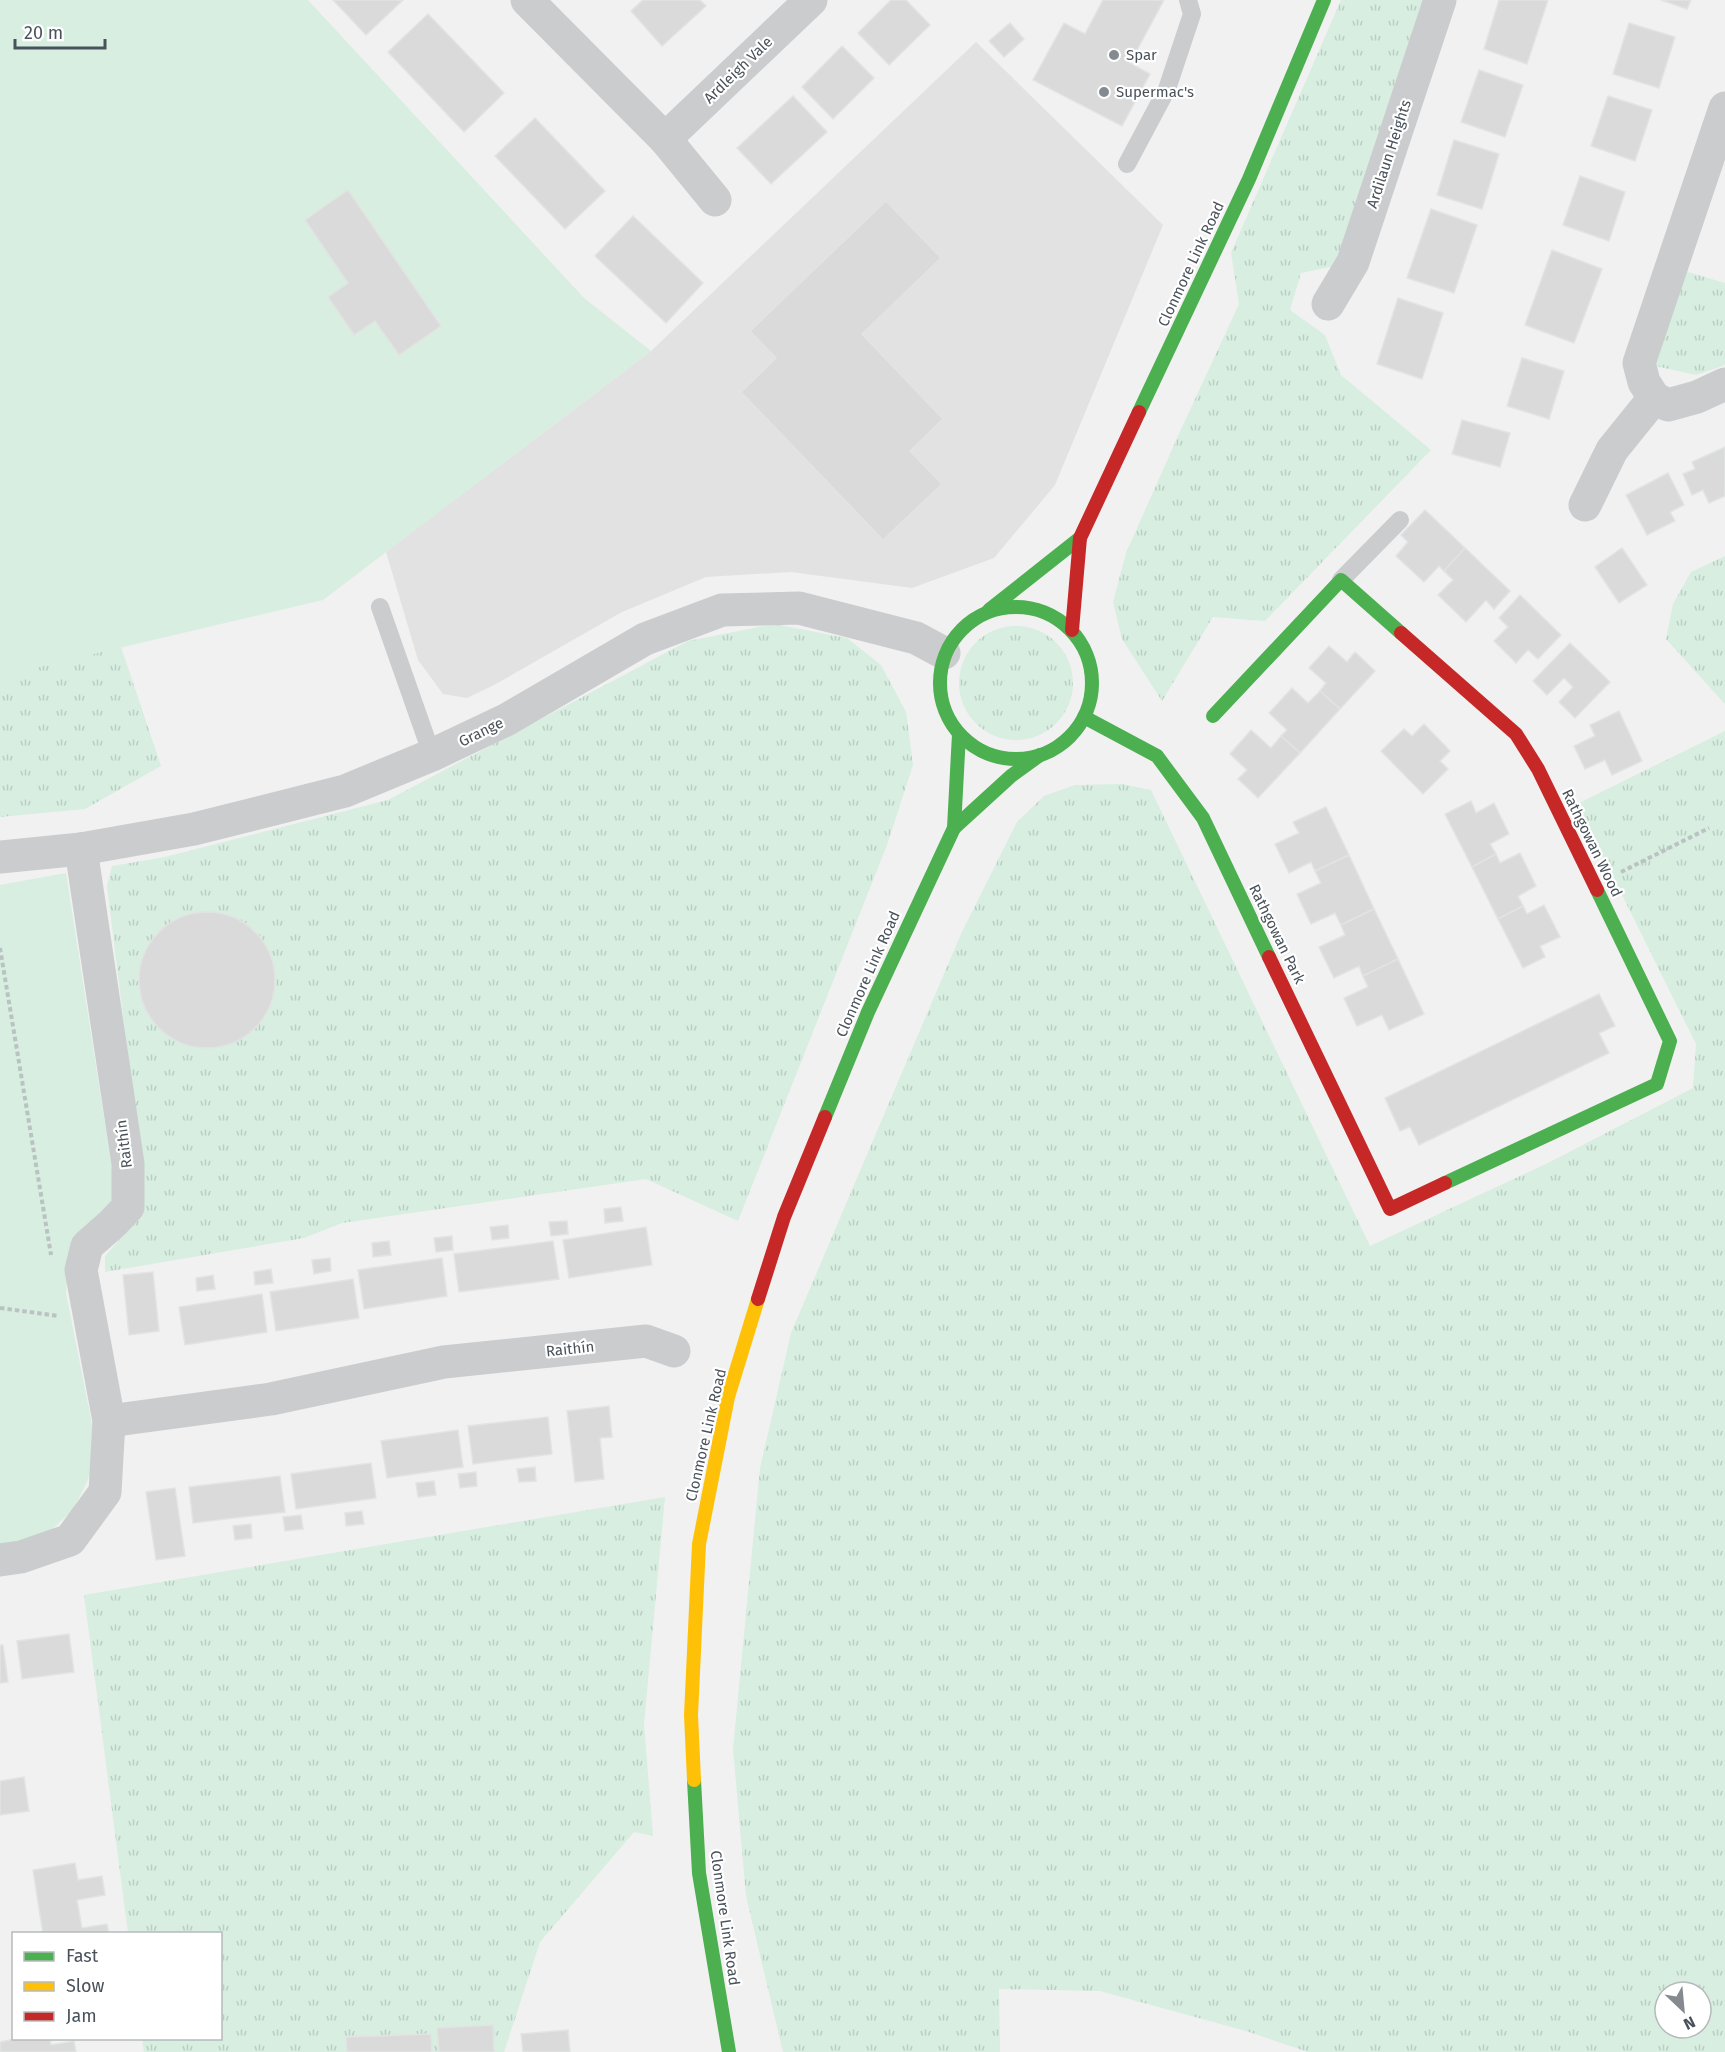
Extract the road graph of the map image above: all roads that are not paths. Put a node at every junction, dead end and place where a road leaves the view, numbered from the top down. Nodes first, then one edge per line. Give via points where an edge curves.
1 (527, 0) edge
2 (811, 0) edge
3 (1188, 0) edge
4 (1324, 0) edge
5 (1440, 0) edge
6 (1725, 108) edge
7 (666, 139) junction
8 (1127, 165) dead end
9 (716, 200) dead end
10 (1328, 304) dead end
11 (1725, 384) edge
12 (1654, 398) junction
13 (1585, 505) dead end
14 (1400, 520) dead end
15 (1080, 538) junction
16 (1341, 580) junction
17 (380, 607) dead end
18 (989, 610) junction
19 (1072, 630) junction
20 (944, 653) junction
21 (1213, 716) dead end
22 (1084, 717) junction
23 (959, 734) junction
24 (432, 755) junction
25 (1040, 755) junction
26 (954, 828) junction
27 (81, 849) junction
28 (0, 857) edge
29 (1390, 1209) joint
30 (674, 1351) dead end
31 (110, 1421) junction
32 (0, 1560) edge
33 (729, 2052) edge

1 - 7 street
2 - 7 street, Ardleigh Vale
3 - 8 lane via 1192,14 1167,89
4 - 15 main road, Clonmore Link Road via 1249,179
5 - 10 street, Ardilaun Heights via 1353,262
6 - 12 street via 1640,363 1644,382
7 - 9 street
11 - 12 street via 1668,405
12 - 13 street via 1612,450
14 - 16 lane
15 - 18 main road, Clonmore Link Road
15 - 19 main road, Clonmore Link Road
16 - 21 main road
16 - 29 main road, Rathgowan Wood via 1516,734 1538,769 1670,1041 1657,1084
17 - 24 lane
18 - 19 main road via 1011,606 1034,608
18 - 20 main road via 971,620
19 - 22 main road via 1085,650 1092,672 1091,695
20 - 23 main road via 939,674 940,696 946,717
20 - 24 street, Grange via 916,638 800,608 722,610 645,639 506,720
22 - 25 main road via 1058,747
22 - 29 main road, Rathgowan Park via 1157,756 1203,818
23 - 25 main road via 996,757
23 - 26 main road, Clonmore Link Road
24 - 27 street, Grange via 345,791 194,829
25 - 26 main road, Clonmore Link Road
26 - 33 main road, Clonmore Link Road via 868,1012 784,1217 728,1397 699,1544 691,1715 699,1873
27 - 28 street, Grange
27 - 31 street, Raithín via 128,1164 128,1207 87,1246 81,1270
30 - 31 street, Raithín via 646,1341 444,1362 271,1399
31 - 32 street via 105,1492 70,1540

